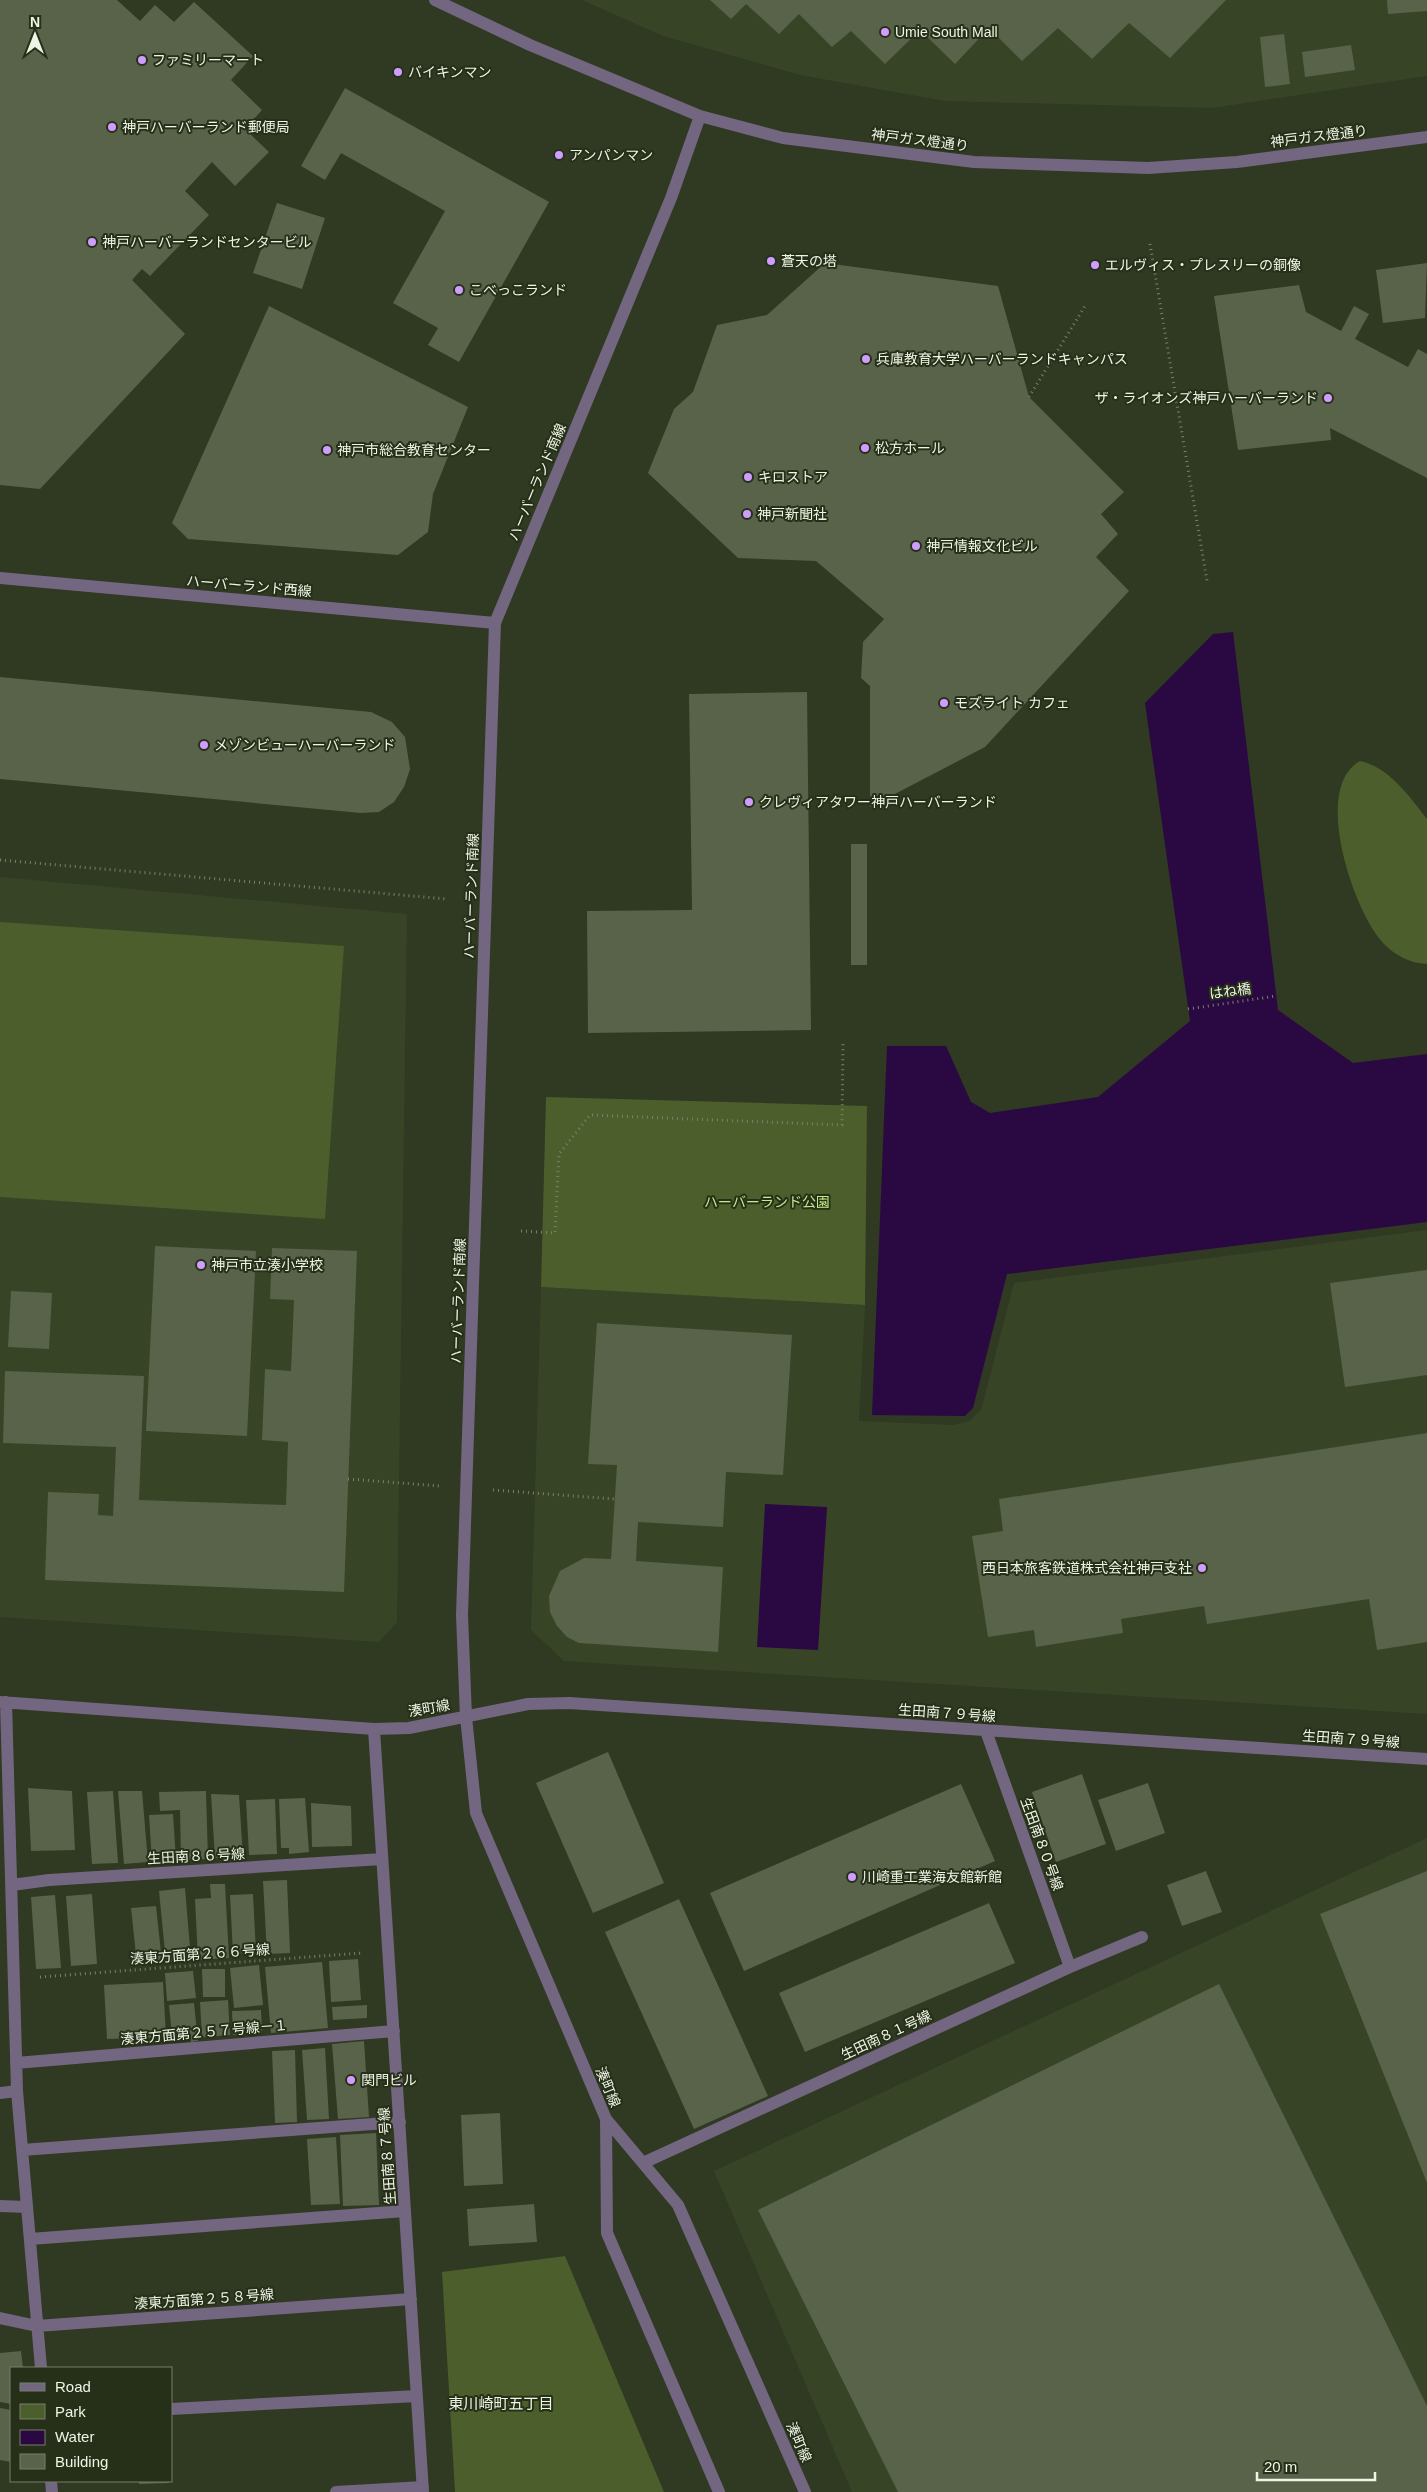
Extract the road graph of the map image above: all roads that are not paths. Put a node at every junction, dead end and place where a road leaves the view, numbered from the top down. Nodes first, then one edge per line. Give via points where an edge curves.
1 (435, 0) edge
2 (700, 116) junction
3 (1427, 137) edge
4 (0, 578) edge
5 (495, 623) junction
6 (3, 1702) edge
7 (466, 1717) junction
8 (374, 1729) junction
9 (986, 1731) junction
10 (1427, 1759) edge
11 (382, 1860) junction
12 (12, 1885) junction
13 (1142, 1937) dead end
14 (1070, 1967) junction
15 (394, 2031) junction
16 (16, 2062) junction
17 (17, 2091) junction
18 (0, 2093) edge
19 (606, 2118) junction
20 (400, 2122) junction
21 (22, 2150) junction
22 (643, 2164) junction
23 (0, 2206) edge
24 (27, 2207) junction
25 (406, 2211) junction
26 (30, 2239) junction
27 (411, 2300) junction
28 (0, 2318) edge
29 (37, 2326) junction
30 (41, 2367) edge
31 (417, 2396) junction
32 (172, 2409) edge
33 (423, 2490) edge
34 (336, 2492) edge
35 (719, 2492) edge
36 (805, 2492) edge

1 - 2 street, 神戸ガス燈通り via 530,45
2 - 3 street, 神戸ガス燈通り via 784,138 974,162 1138,168 1247,161
2 - 5 street, ハーバーランド南線 via 671,198
4 - 5 street, ハーバーランド西線
5 - 7 street, ハーバーランド南線 via 463,1605
6 - 8 street, 湊町線
6 - 12 street
7 - 8 street, 湊町線 via 409,1728
7 - 9 street, 生田南７９号線 via 528,1704 569,1703
7 - 19 street, 湊町線 via 476,1813
8 - 11 street, 生田南８７号線
9 - 10 street, 生田南７９号線
9 - 14 street, 生田南８０号線
11 - 12 street, 生田南８６号線
11 - 15 street, 生田南８７号線
12 - 16 street
13 - 14 street, 生田南８１号線
14 - 22 street, 生田南８１号線
15 - 16 street, 湊東方面第２５７号線－１
15 - 20 street, 生田南８７号線
16 - 17 street
17 - 18 street
17 - 21 street
19 - 22 street, 湊町線
19 - 35 street, 湊町線 via 607,2233
20 - 21 street
20 - 25 street, 生田南８７号線
21 - 24 street
22 - 36 street, 湊町線 via 678,2205
23 - 24 street
24 - 26 street
25 - 26 street
25 - 27 street, 生田南８７号線
26 - 29 street
27 - 29 street, 湊東方面第２５８号線
27 - 31 street, 生田南８７号線
28 - 29 street, 湊東方面第２５８号線
29 - 30 street
31 - 32 street
31 - 33 street, 生田南８７号線
33 - 34 street

